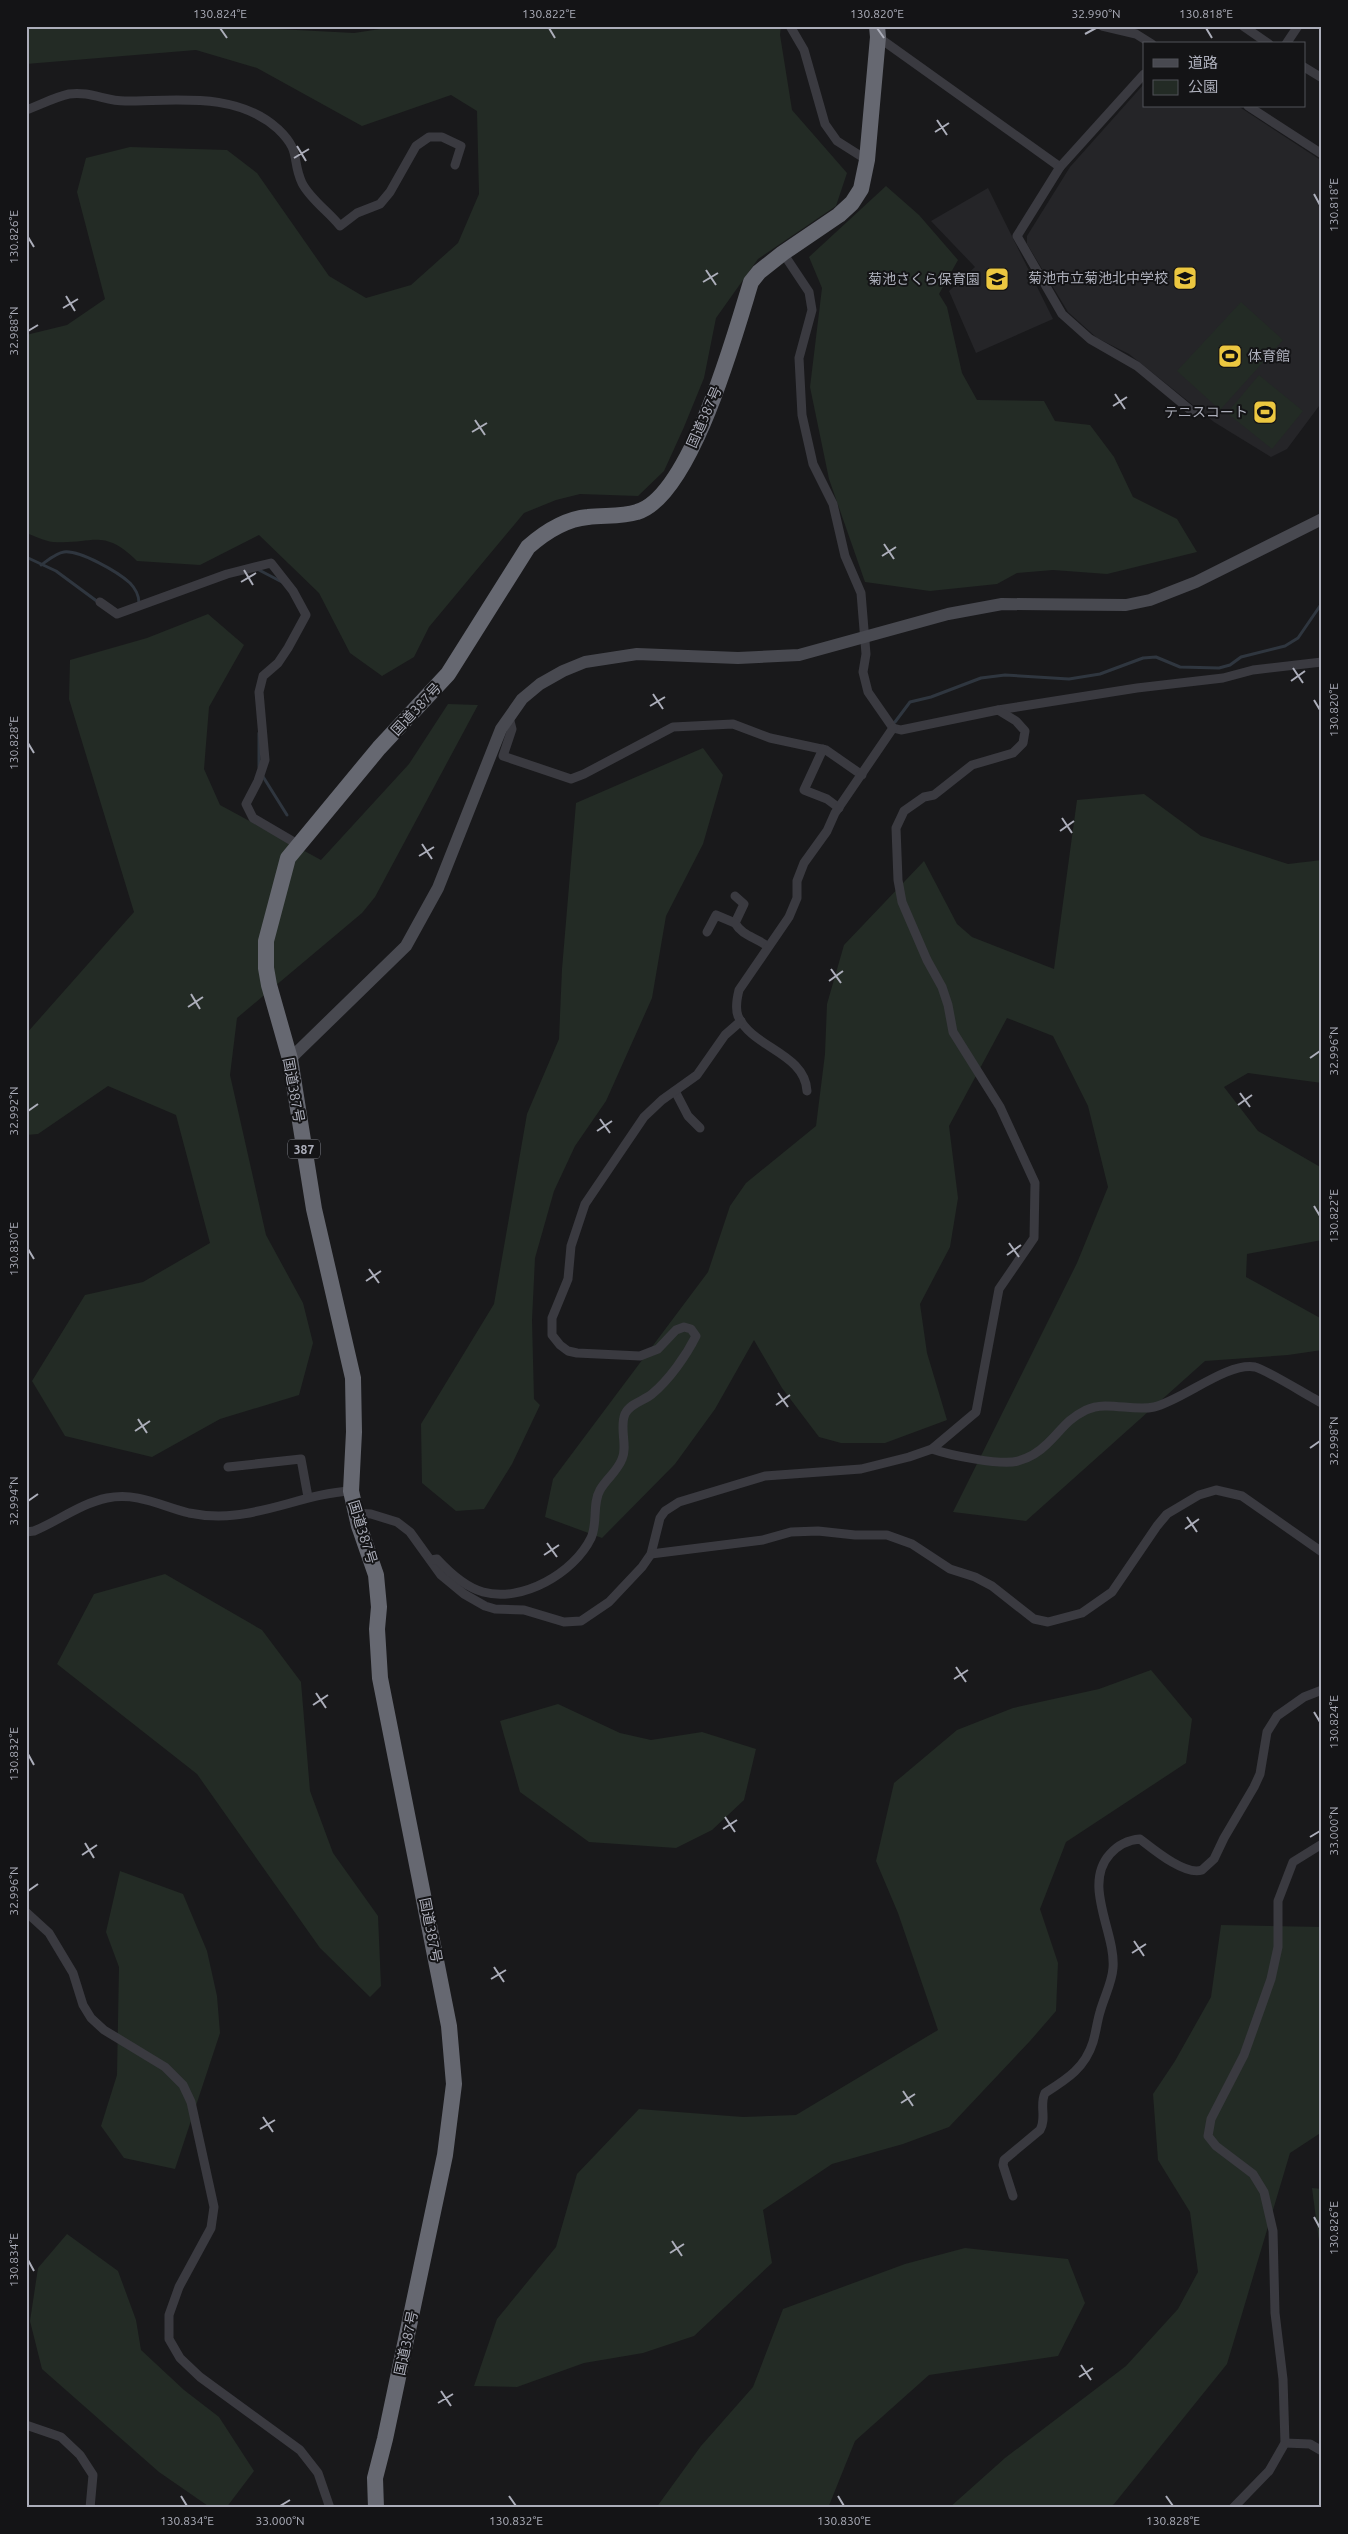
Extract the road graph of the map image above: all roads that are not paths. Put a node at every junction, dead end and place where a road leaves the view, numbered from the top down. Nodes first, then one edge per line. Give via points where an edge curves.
1 (790, 26) edge
2 (1102, 26) edge
3 (1242, 26) edge
4 (1298, 26) edge
5 (878, 32) edge
6 (1149, 42) edge
7 (1266, 42) edge
8 (1287, 42) edge
9 (1306, 68) edge
10 (1143, 75) edge
11 (1322, 78) edge
12 (1251, 108) edge
13 (26, 110) edge
14 (1322, 154) edge
15 (868, 160) junction
16 (455, 165) dead end
17 (1060, 167) junction
18 (783, 253) junction
19 (1194, 413) dead end
20 (1322, 519) edge
21 (100, 602) dead end
22 (865, 638) junction
23 (1322, 662) edge
24 (998, 710) junction
25 (509, 717) junction
26 (893, 728) junction
27 (823, 749) junction
28 (862, 775) junction
29 (839, 808) junction
30 (298, 845) junction
31 (735, 896) dead end
32 (735, 923) junction
33 (707, 932) dead end
34 (768, 946) junction
35 (741, 1021) junction
36 (290, 1059) junction
37 (675, 1091) junction
38 (807, 1091) dead end
39 (700, 1128) dead end
40 (1322, 1403) edge
41 (932, 1450) junction
42 (228, 1467) dead end
43 (351, 1491) junction
44 (308, 1497) junction
45 (356, 1513) junction
46 (26, 1532) edge
47 (1322, 1552) edge
48 (651, 1554) junction
49 (431, 1560) junction
50 (1322, 1690) edge
51 (1322, 1844) edge
52 (26, 1912) edge
53 (1013, 2196) dead end
54 (26, 2425) edge
55 (1285, 2443) junction
56 (1322, 2451) edge
57 (90, 2508) edge
58 (330, 2508) edge
59 (376, 2508) edge
60 (1233, 2508) edge

1 - 15 street via 804,50 825,124 837,141
2 - 6 street via 1136,34
3 - 7 street
4 - 8 street
5 - 15 highway, 国道387号 / 387
5 - 17 street
9 - 11 street
10 - 17 street
12 - 14 street
13 - 16 street via 68,94 94,94 123,101 178,98 215,101 251,111 276,128 293,145 302,183 340,226 357,213 380,204 416,146 429,137 442,137 461,146
15 - 18 highway, 国道387号 / 387 via 861,189 852,203
17 - 19 street via 1017,236 1062,314 1090,339 1137,366
18 - 22 street via 809,292 812,310 799,358 806,441 813,464 833,504 845,556 860,593
18 - 30 highway, 国道387号 / 387 via 751,282 718,389 695,440 664,493 654,504 638,512 570,520 528,547 448,674 379,748
20 - 22 street via 1196,582 1150,600 1103,606 1002,604 948,614
21 - 30 street via 117,614 227,574 271,563 293,591 306,615 278,663 263,676 259,692 265,760 246,804 253,818
22 - 25 street via 769,658 637,654 585,662 540,684
22 - 26 street via 863,672 868,692
23 - 24 street
24 - 26 street via 901,730
24 - 41 street via 1025,731 1023,744 1013,753 972,765 934,795 924,797 904,811 896,828 902,902 942,987 953,1032 1000,1107 1035,1184 1034,1238 999,1289 976,1412
25 - 27 street via 512,729 503,756 571,779 672,727 732,724 770,738
25 - 36 street via 500,729 478,781 438,888 406,946
26 - 28 street
27 - 28 street
27 - 29 street via 804,790 827,799
28 - 29 street
29 - 34 street via 804,863 791,911
30 - 36 highway, 国道387号 / 387 via 288,858 266,941 269,985
31 - 32 street via 744,904
32 - 33 street via 716,915
32 - 34 street via 742,934
34 - 35 street via 739,990 737,1002
35 - 37 street via 724,1035 697,1075
35 - 38 street via 763,1043 790,1061 803,1078
36 - 43 highway, 国道387号 / 387 via 314,1209 353,1378
37 - 39 street via 688,1116
37 - 49 street via 644,1118 585,1204 571,1246 568,1279 552,1318 552,1335 560,1346 577,1353 640,1356 658,1348 676,1330 684,1327 691,1328 696,1336 652,1394 631,1407 625,1415 623,1458 598,1493 592,1536 578,1559 568,1568 542,1584 506,1594 484,1592 468,1586 437,1559
40 - 41 street via 1255,1367 1212,1378 1169,1402 1151,1407 1097,1406 1064,1423 1047,1444 1032,1456 1016,1462
41 - 48 street via 861,1469 765,1476 679,1502 660,1518
42 - 44 street via 301,1459
43 - 44 street
43 - 45 highway, 国道387号 / 387
44 - 46 street via 266,1510 214,1516 189,1513 154,1500 107,1498
45 - 49 street via 397,1522 410,1532
45 - 59 highway, 国道387号 / 387 via 378,1590 380,1678 449,2026 454,2084 445,2155 375,2478
47 - 48 street via 1242,1496 1216,1490 1208,1492 1167,1514 1112,1592 1082,1613 1048,1622 1034,1619 992,1586 950,1569 912,1544 887,1535 791,1532 763,1540
48 - 49 street via 610,1602 581,1621 564,1622 524,1610 485,1606 441,1575
50 - 53 street via 1304,1697 1272,1724 1254,1787 1214,1859 1202,1870 1188,1870 1171,1862 1140,1839 1129,1840 1104,1861 1100,1871 1101,1899 1113,1955 1108,1989 1093,2043 1080,2067 1045,2093 1040,2130 1004,2160
51 - 55 street via 1293,1862 1278,1901 1278,1947 1271,1978 1244,2054 1211,2119 1208,2136 1253,2174 1270,2208 1274,2231 1275,2313 1283,2379
52 - 58 street via 49,1934 74,1974 83,2006 91,2018 104,2030 165,2067 183,2085 191,2102 214,2207 211,2228 179,2287 169,2315 169,2338 180,2358 200,2377 300,2450 318,2473
54 - 57 street via 61,2437 80,2455 93,2475
55 - 56 street via 1310,2444
55 - 60 street via 1269,2471

